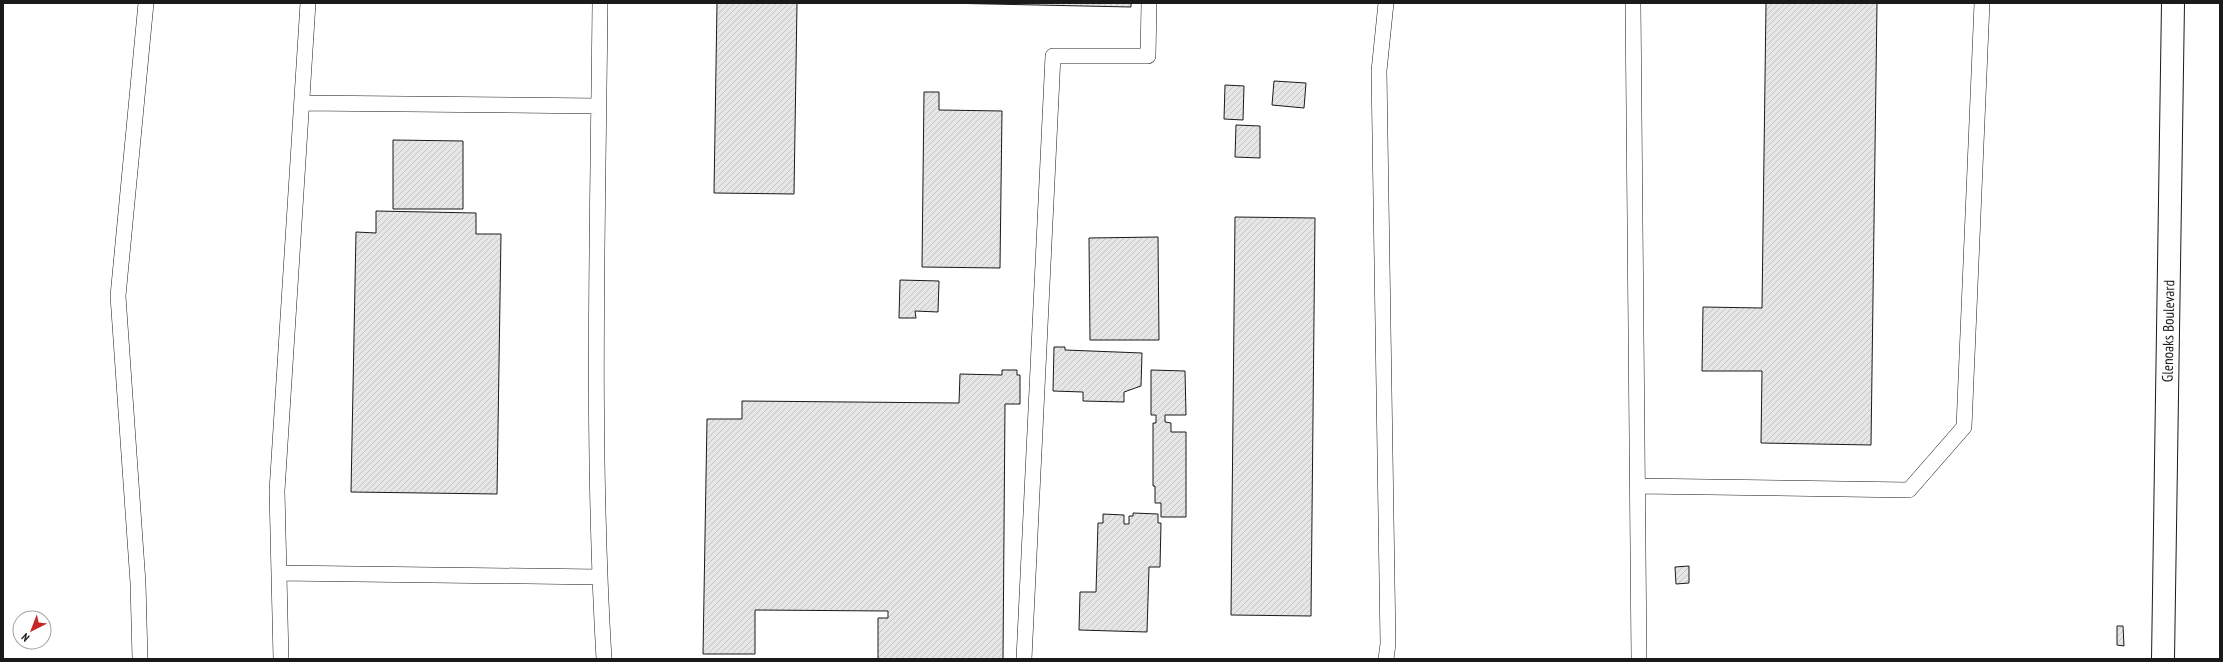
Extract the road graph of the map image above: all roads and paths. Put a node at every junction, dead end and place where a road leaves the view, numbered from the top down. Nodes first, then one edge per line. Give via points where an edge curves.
1 (146, 3) edge
2 (308, 3) edge
3 (600, 3) edge
4 (1148, 3) edge
5 (1386, 3) edge
6 (1633, 3) edge
7 (1982, 3) edge
8 (2173, 3) edge
9 (302, 103) junction
10 (599, 106) junction
11 (1637, 486) junction
12 (279, 573) junction
13 (599, 576) junction
14 (140, 659) edge
15 (281, 659) edge
16 (604, 659) edge
17 (1024, 659) edge
18 (1386, 659) edge
19 (1639, 659) edge
20 (2163, 659) edge

1 - 14 lane via 118,296 138,583
2 - 9 lane
3 - 10 lane
4 - 17 lane via 1148,56 1053,56
5 - 18 lane via 1379,71 1388,644
6 - 11 lane
7 - 11 lane via 1964,427 1909,490
8 - 20 main road, Glenoaks Boulevard
9 - 10 lane
9 - 12 lane via 277,491
10 - 13 lane
11 - 19 lane
12 - 13 lane
12 - 15 lane
13 - 16 lane

